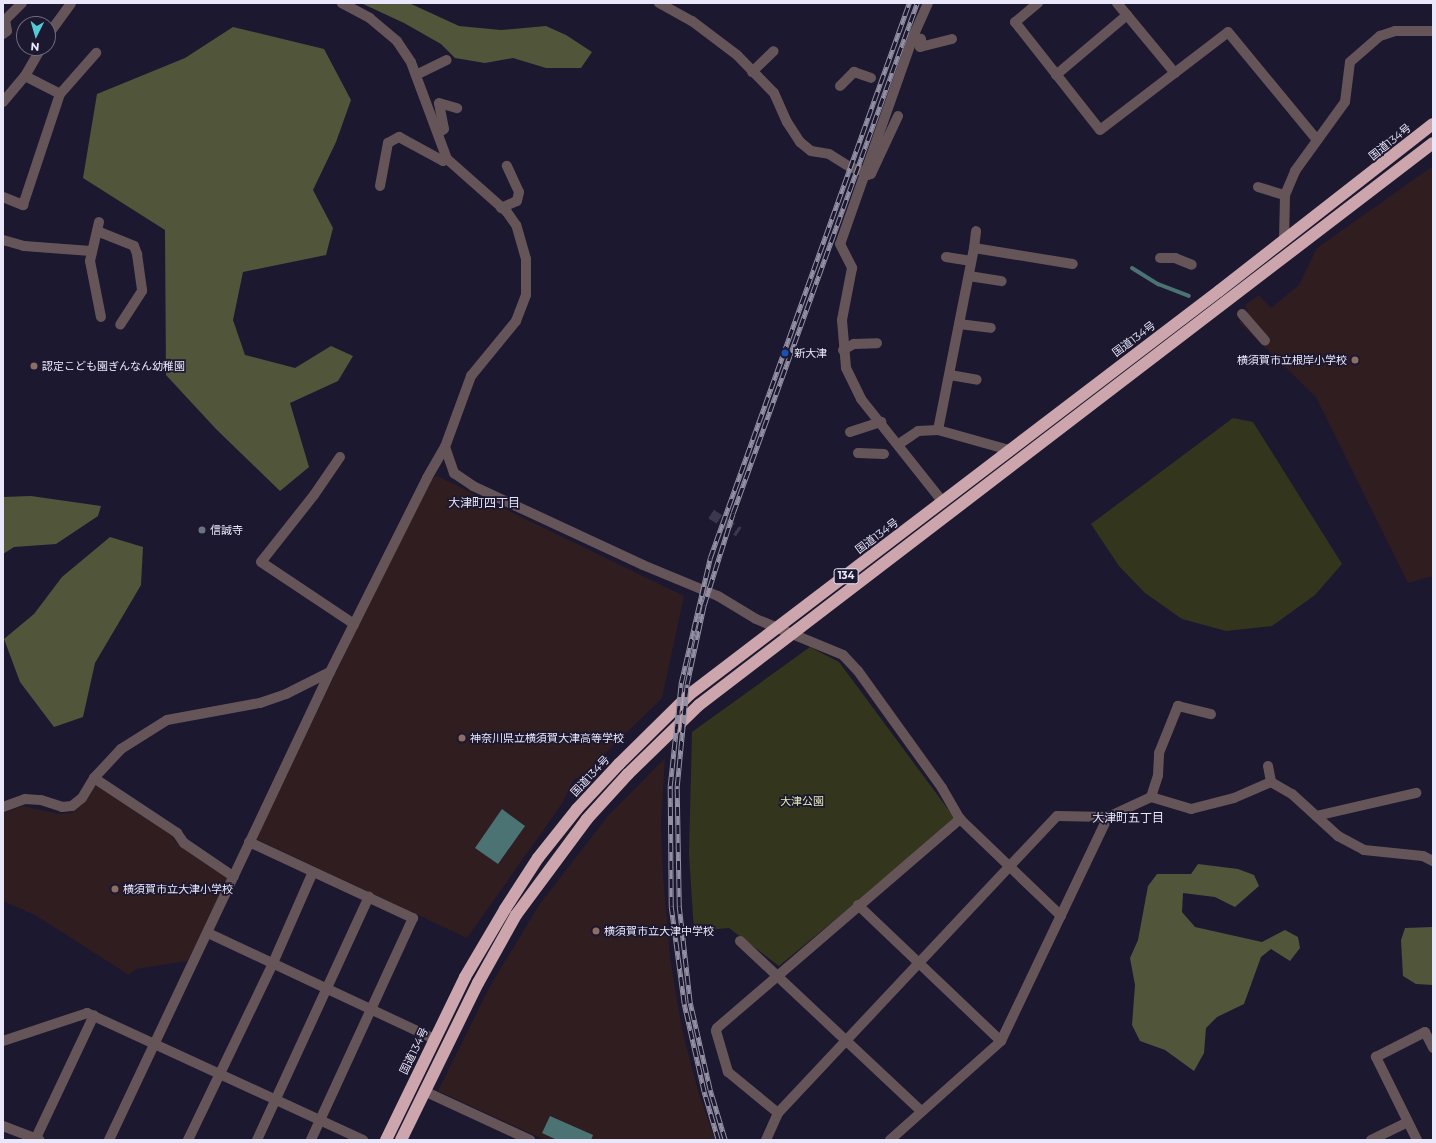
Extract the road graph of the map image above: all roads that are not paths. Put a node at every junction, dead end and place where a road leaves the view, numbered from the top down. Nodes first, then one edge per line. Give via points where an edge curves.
1 (22, 3) edge
2 (71, 3) edge
3 (342, 3) edge
4 (928, 3) edge
5 (1038, 3) edge
6 (1117, 3) edge
7 (663, 4) edge
8 (1127, 15) junction
9 (4, 19) edge
10 (56, 24) edge
11 (1433, 31) edge
12 (3, 34) edge
13 (913, 37) junction
14 (952, 39) dead end
15 (774, 51) dead end
16 (96, 52) dead end
17 (36, 56) edge
18 (447, 60) dead end
19 (752, 72) junction
20 (1175, 73) junction
21 (416, 75) junction
22 (1056, 75) junction
23 (25, 76) junction
24 (871, 78) dead end
25 (840, 86) dead end
26 (60, 94) junction
27 (3, 102) edge
28 (457, 108) dead end
29 (898, 116) dead end
30 (1433, 124) edge
31 (438, 133) junction
32 (1317, 140) junction
33 (1433, 143) edge
34 (447, 159) junction
35 (507, 166) dead end
36 (865, 174) junction
37 (380, 186) dead end
38 (1258, 187) dead end
39 (1285, 195) junction
40 (3, 197) edge
41 (501, 208) junction
42 (976, 231) dead end
43 (3, 240) edge
44 (1284, 240) junction
45 (974, 248) junction
46 (91, 251) junction
47 (946, 257) dead end
48 (1160, 258) dead end
49 (970, 261) junction
50 (1073, 264) dead end
51 (1192, 265) dead end
52 (969, 276) junction
53 (1002, 281) dead end
54 (1242, 314) dead end
55 (101, 317) dead end
56 (959, 324) junction
57 (120, 325) dead end
58 (991, 328) dead end
59 (1265, 340) dead end
60 (877, 343) dead end
61 (843, 350) junction
62 (950, 375) junction
63 (977, 380) dead end
64 (881, 422) junction
65 (938, 430) junction
66 (850, 432) dead end
67 (899, 444) junction
68 (445, 447) junction
69 (1009, 450) junction
70 (858, 453) dead end
71 (884, 454) dead end
72 (340, 457) dead end
73 (943, 502) junction
74 (354, 624) junction
75 (779, 628) junction
76 (794, 634) junction
77 (330, 672) junction
78 (1211, 714) dead end
79 (1268, 766) dead end
80 (94, 778) junction
81 (1271, 782) junction
82 (1416, 793) dead end
83 (1151, 797) junction
84 (3, 807) edge
85 (1108, 816) junction
86 (1316, 816) junction
87 (960, 819) junction
88 (249, 842) junction
89 (1433, 860) edge
90 (1009, 866) junction
91 (314, 872) junction
92 (234, 877) junction
93 (369, 897) junction
94 (858, 905) junction
95 (1061, 916) junction
96 (208, 933) junction
97 (740, 941) dead end
98 (273, 963) junction
99 (919, 964) junction
100 (777, 975) junction
101 (327, 989) junction
102 (373, 1010) junction
103 (94, 1015) junction
104 (434, 1039) junction
105 (846, 1040) junction
106 (3, 1041) edge
107 (1001, 1041) junction
108 (155, 1044) junction
109 (1433, 1048) edge
110 (220, 1074) junction
111 (424, 1091) junction
112 (275, 1100) junction
113 (921, 1112) junction
114 (778, 1113) junction
115 (320, 1120) junction
116 (1408, 1122) junction
117 (3, 1126) edge
118 (37, 1140) edge
119 (109, 1140) edge
120 (188, 1140) edge
121 (257, 1140) edge
122 (311, 1140) edge
123 (363, 1140) edge
124 (386, 1140) edge
125 (401, 1140) edge
126 (530, 1140) edge
127 (766, 1140) edge
128 (890, 1140) edge
129 (1371, 1140) edge
130 (1416, 1140) edge

1 - 9 street
2 - 10 street
3 - 21 street via 387,30 411,62
4 - 13 street
5 - 22 street via 1015,22
6 - 8 street
7 - 19 street via 698,25 737,55
8 - 20 street
8 - 22 street
9 - 12 street via 7,31
11 - 32 street via 1388,33 1380,36 1350,62 1345,102
13 - 14 street via 921,40 920,47
13 - 36 street
15 - 19 street
16 - 26 street
17 - 23 street
18 - 21 street
19 - 36 street via 774,93 787,122 800,142 811,151 829,154
20 - 22 street via 1100,130
20 - 32 street via 1228,32
21 - 31 street
23 - 26 street
23 - 27 street
24 - 25 street via 854,72
26 - 40 street via 24,205
28 - 31 street via 439,104 444,129
29 - 36 street via 871,174
30 - 44 highway, 国道134号 / 134
31 - 34 street
32 - 39 street via 1295,171
33 - 76 highway, 134
34 - 37 street via 443,161 399,137 388,143
34 - 41 street
35 - 41 street via 519,192 517,201
36 - 61 street via 840,244 852,268 842,320
38 - 39 street
39 - 44 street
41 - 68 street via 516,225 526,259 526,295 516,321 471,376
42 - 45 street
43 - 46 street via 24,246
44 - 69 highway, 国道134号 / 134
45 - 49 street
45 - 50 street
46 - 55 street via 90,260
46 - 57 street via 98,227 134,246 138,254 142,291
47 - 49 street
48 - 51 street via 1175,258
49 - 52 street
52 - 53 street
52 - 56 street
54 - 59 street
56 - 58 street
56 - 62 street
60 - 61 street via 854,344
61 - 64 street via 846,368 861,399
62 - 63 street
62 - 65 street
64 - 66 street
64 - 67 street
65 - 67 street via 918,431
65 - 69 street
67 - 73 street
68 - 74 street
68 - 75 street via 454,473 473,486 642,565 707,591 756,619
69 - 73 highway, 国道134号 / 134
70 - 71 street
72 - 74 street via 314,495 261,562
73 - 75 highway, 国道134号 / 134
74 - 77 street
75 - 76 street
75 - 104 highway, 国道134号 / 134 via 690,694 577,809 538,858 505,909 464,977
76 - 87 street via 843,655 858,671 942,788
76 - 111 highway, 134 via 699,705 628,774 587,819 516,915 478,983
77 - 80 street via 286,694 260,703 167,720 121,749
77 - 88 street
78 - 83 street via 1178,706 1160,754 1158,776
79 - 81 street
80 - 84 street via 82,798 72,806 62,807 41,800 25,799
80 - 92 street via 177,833 184,843
81 - 83 street via 1234,798 1191,809
81 - 86 street via 1292,794
82 - 86 street
83 - 85 street
85 - 90 street via 1057,816
85 - 95 street
86 - 89 street via 1338,836 1364,850 1424,856
87 - 90 street
87 - 94 street
88 - 91 street
88 - 92 street
90 - 95 street
90 - 99 street
91 - 93 street
91 - 98 street
92 - 96 street
93 - 101 street
93 - 102 street via 413,918
94 - 99 street
94 - 100 street
95 - 107 street
96 - 98 street
96 - 108 street
97 - 100 street
98 - 101 street
98 - 110 street
99 - 105 street
99 - 107 street
100 - 105 street
100 - 114 street via 723,1020 716,1031 728,1072
101 - 102 street
101 - 112 street
102 - 104 street
102 - 115 street
103 - 106 street via 87,1013
103 - 108 street
103 - 118 street
104 - 124 highway, 国道134号 / 134
105 - 113 street
105 - 114 street
107 - 113 street
108 - 110 street
108 - 119 street
109 - 116 street via 1425,1032 1376,1057
110 - 112 street
110 - 120 street
111 - 125 highway, 134
111 - 126 street
112 - 115 street
112 - 121 street
113 - 128 street
114 - 127 street
115 - 122 street
115 - 123 street
116 - 129 street
116 - 130 street
117 - 118 street

